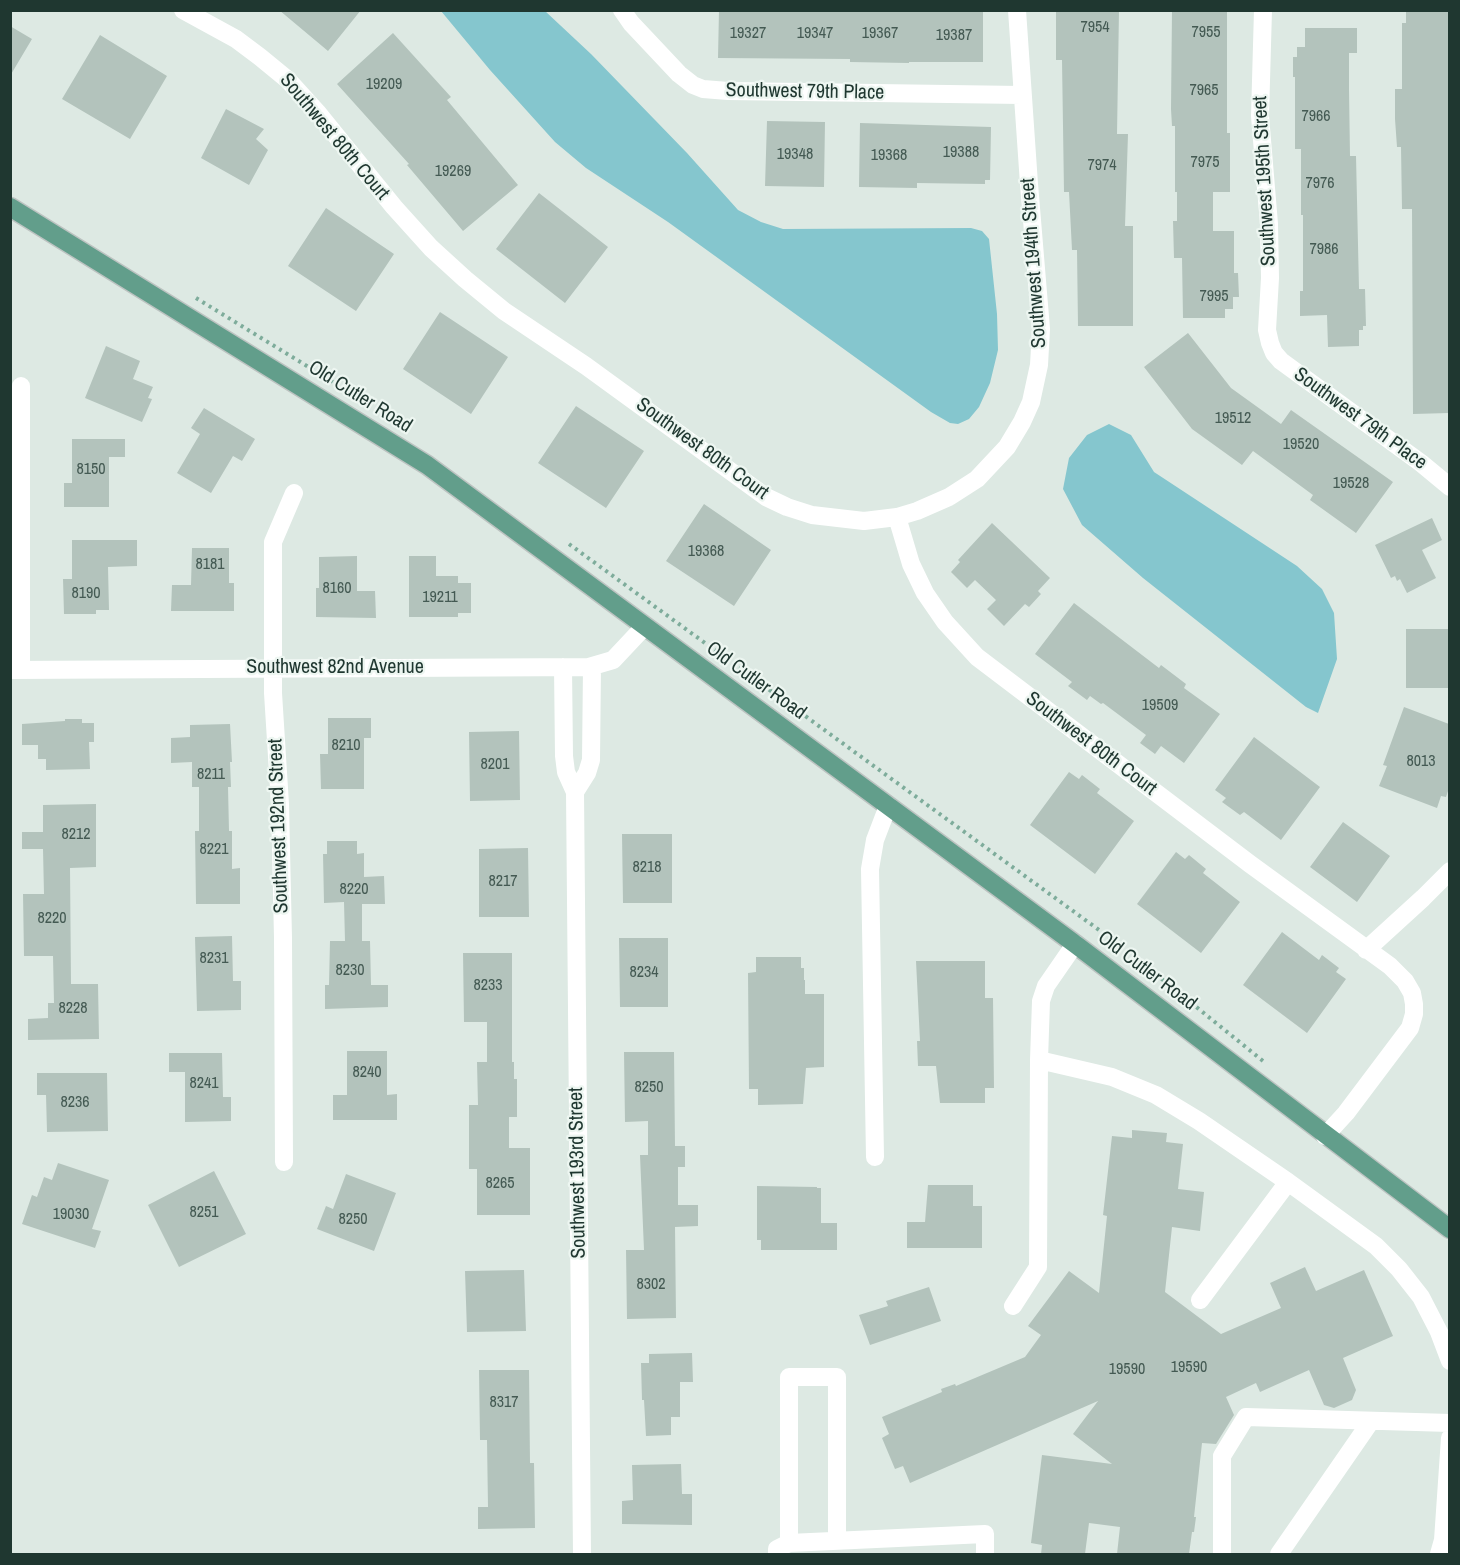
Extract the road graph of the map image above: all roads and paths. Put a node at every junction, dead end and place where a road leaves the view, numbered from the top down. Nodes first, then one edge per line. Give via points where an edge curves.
1 (183, 10) edge
2 (622, 10) edge
3 (1017, 10) edge
4 (1263, 10) edge
5 (1022, 95) junction
6 (10, 207) edge
7 (1273, 350) joint
8 (21, 386) dead end
9 (1449, 487) edge
10 (294, 493) dead end
11 (897, 518) junction
12 (644, 627) junction
13 (563, 667) junction
14 (592, 667) junction
15 (273, 668) junction
16 (16, 670) edge
17 (593, 739) junction
18 (563, 740) junction
19 (575, 792) junction
20 (888, 806) junction
21 (1449, 871) edge
22 (1075, 944) junction
23 (1366, 950) junction
24 (1039, 1060) junction
25 (1325, 1136) junction
26 (875, 1156) dead end
27 (284, 1162) dead end
28 (1288, 1182) junction
29 (1449, 1229) edge
30 (1200, 1300) dead end
31 (1013, 1306) dead end
32 (1449, 1361) edge
33 (1371, 1421) junction
34 (1449, 1423) edge
35 (1449, 1438) edge
36 (837, 1541) junction
37 (783, 1549) edge
38 (582, 1554) edge
39 (985, 1554) edge
40 (1222, 1554) edge
41 (1279, 1554) edge
42 (1439, 1554) edge

1 - 11 street, Southwest 80th Court via 243,44 288,80 394,207 472,286 754,490 812,515 864,521
2 - 5 street, Southwest 79th Place via 674,69 703,89
3 - 5 street, Southwest 194th Street
4 - 7 street, Southwest 195th Street via 1260,116 1269,225 1267,330
5 - 11 street, Southwest 194th Street via 1041,329 1034,392 1012,438 977,479 950,497
6 - 12 main road, Old Cutler Road via 427,465
7 - 9 street, Southwest 79th Place via 1289,368
8 - 16 street
10 - 15 street, Southwest 192nd Street via 273,542
11 - 23 street, Southwest 80th Court via 920,585 945,622 977,657
12 - 14 street, Southwest 82nd Avenue via 614,660
12 - 20 main road, Old Cutler Road
13 - 14 street, Southwest 82nd Avenue
13 - 15 street, Southwest 82nd Avenue
13 - 18 street, Southwest 193rd Street
14 - 17 street, Southwest 193rd Street
15 - 16 street, Southwest 82nd Avenue
15 - 27 street, Southwest 192nd Street via 281,830
17 - 18 street
17 - 19 street, Southwest 193rd Street via 587,773
18 - 19 street, Southwest 193rd Street via 566,772
19 - 38 street, Southwest 193rd Street
20 - 22 main road, Old Cutler Road
20 - 26 street via 875,840 870,868
21 - 23 street
22 - 24 street via 1046,986 1041,1001
22 - 25 main road, Old Cutler Road
23 - 25 street, Southwest 80th Court via 1405,981 1413,999 1413,1021
24 - 28 street via 1112,1077 1156,1095
24 - 31 street via 1038,1267
25 - 29 main road, Old Cutler Road
28 - 30 street
28 - 32 street via 1376,1246 1399,1269 1440,1332
33 - 34 street
33 - 40 street via 1246,1417 1222,1456
33 - 41 street
35 - 42 street
36 - 37 street
36 - 37 street via 837,1377 789,1377
36 - 39 street via 985,1534

